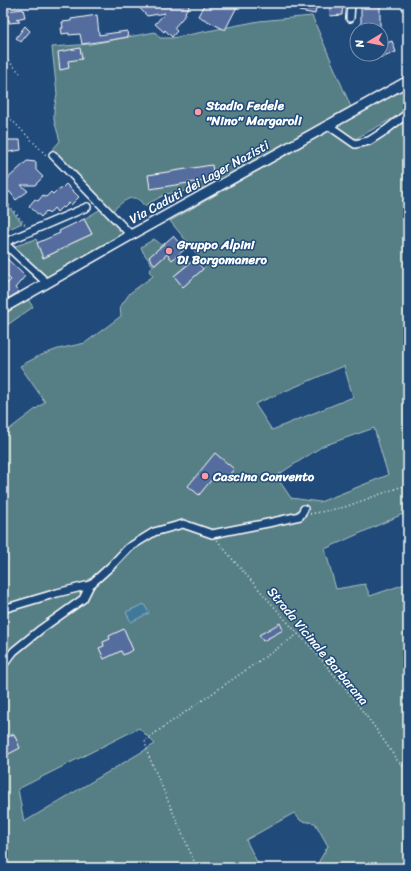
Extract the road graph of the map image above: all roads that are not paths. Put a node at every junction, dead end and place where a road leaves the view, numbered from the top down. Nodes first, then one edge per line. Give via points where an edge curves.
1 (351, 3) edge
2 (350, 18) dead end
3 (408, 81) edge
4 (408, 113) edge
5 (330, 125) junction
6 (53, 155) dead end
7 (87, 207) dead end
8 (130, 235) junction
9 (3, 242) edge
10 (47, 283) junction
11 (3, 308) edge
12 (304, 509) dead end
13 (90, 585) junction
14 (3, 608) edge
15 (3, 666) edge

1 - 2 street
3 - 5 main road, Via Caduti dei Lager Nazisti
4 - 5 street via 368,141 355,144
5 - 8 main road, Via Caduti dei Lager Nazisti
6 - 8 street
7 - 9 street
8 - 10 main road, Via Caduti dei Lager Nazisti
9 - 10 street
10 - 11 main road, Via Caduti dei Lager Nazisti
12 - 13 street via 300,516 212,534 183,524 154,532 128,548
13 - 14 street
13 - 15 street via 83,599 14,651

